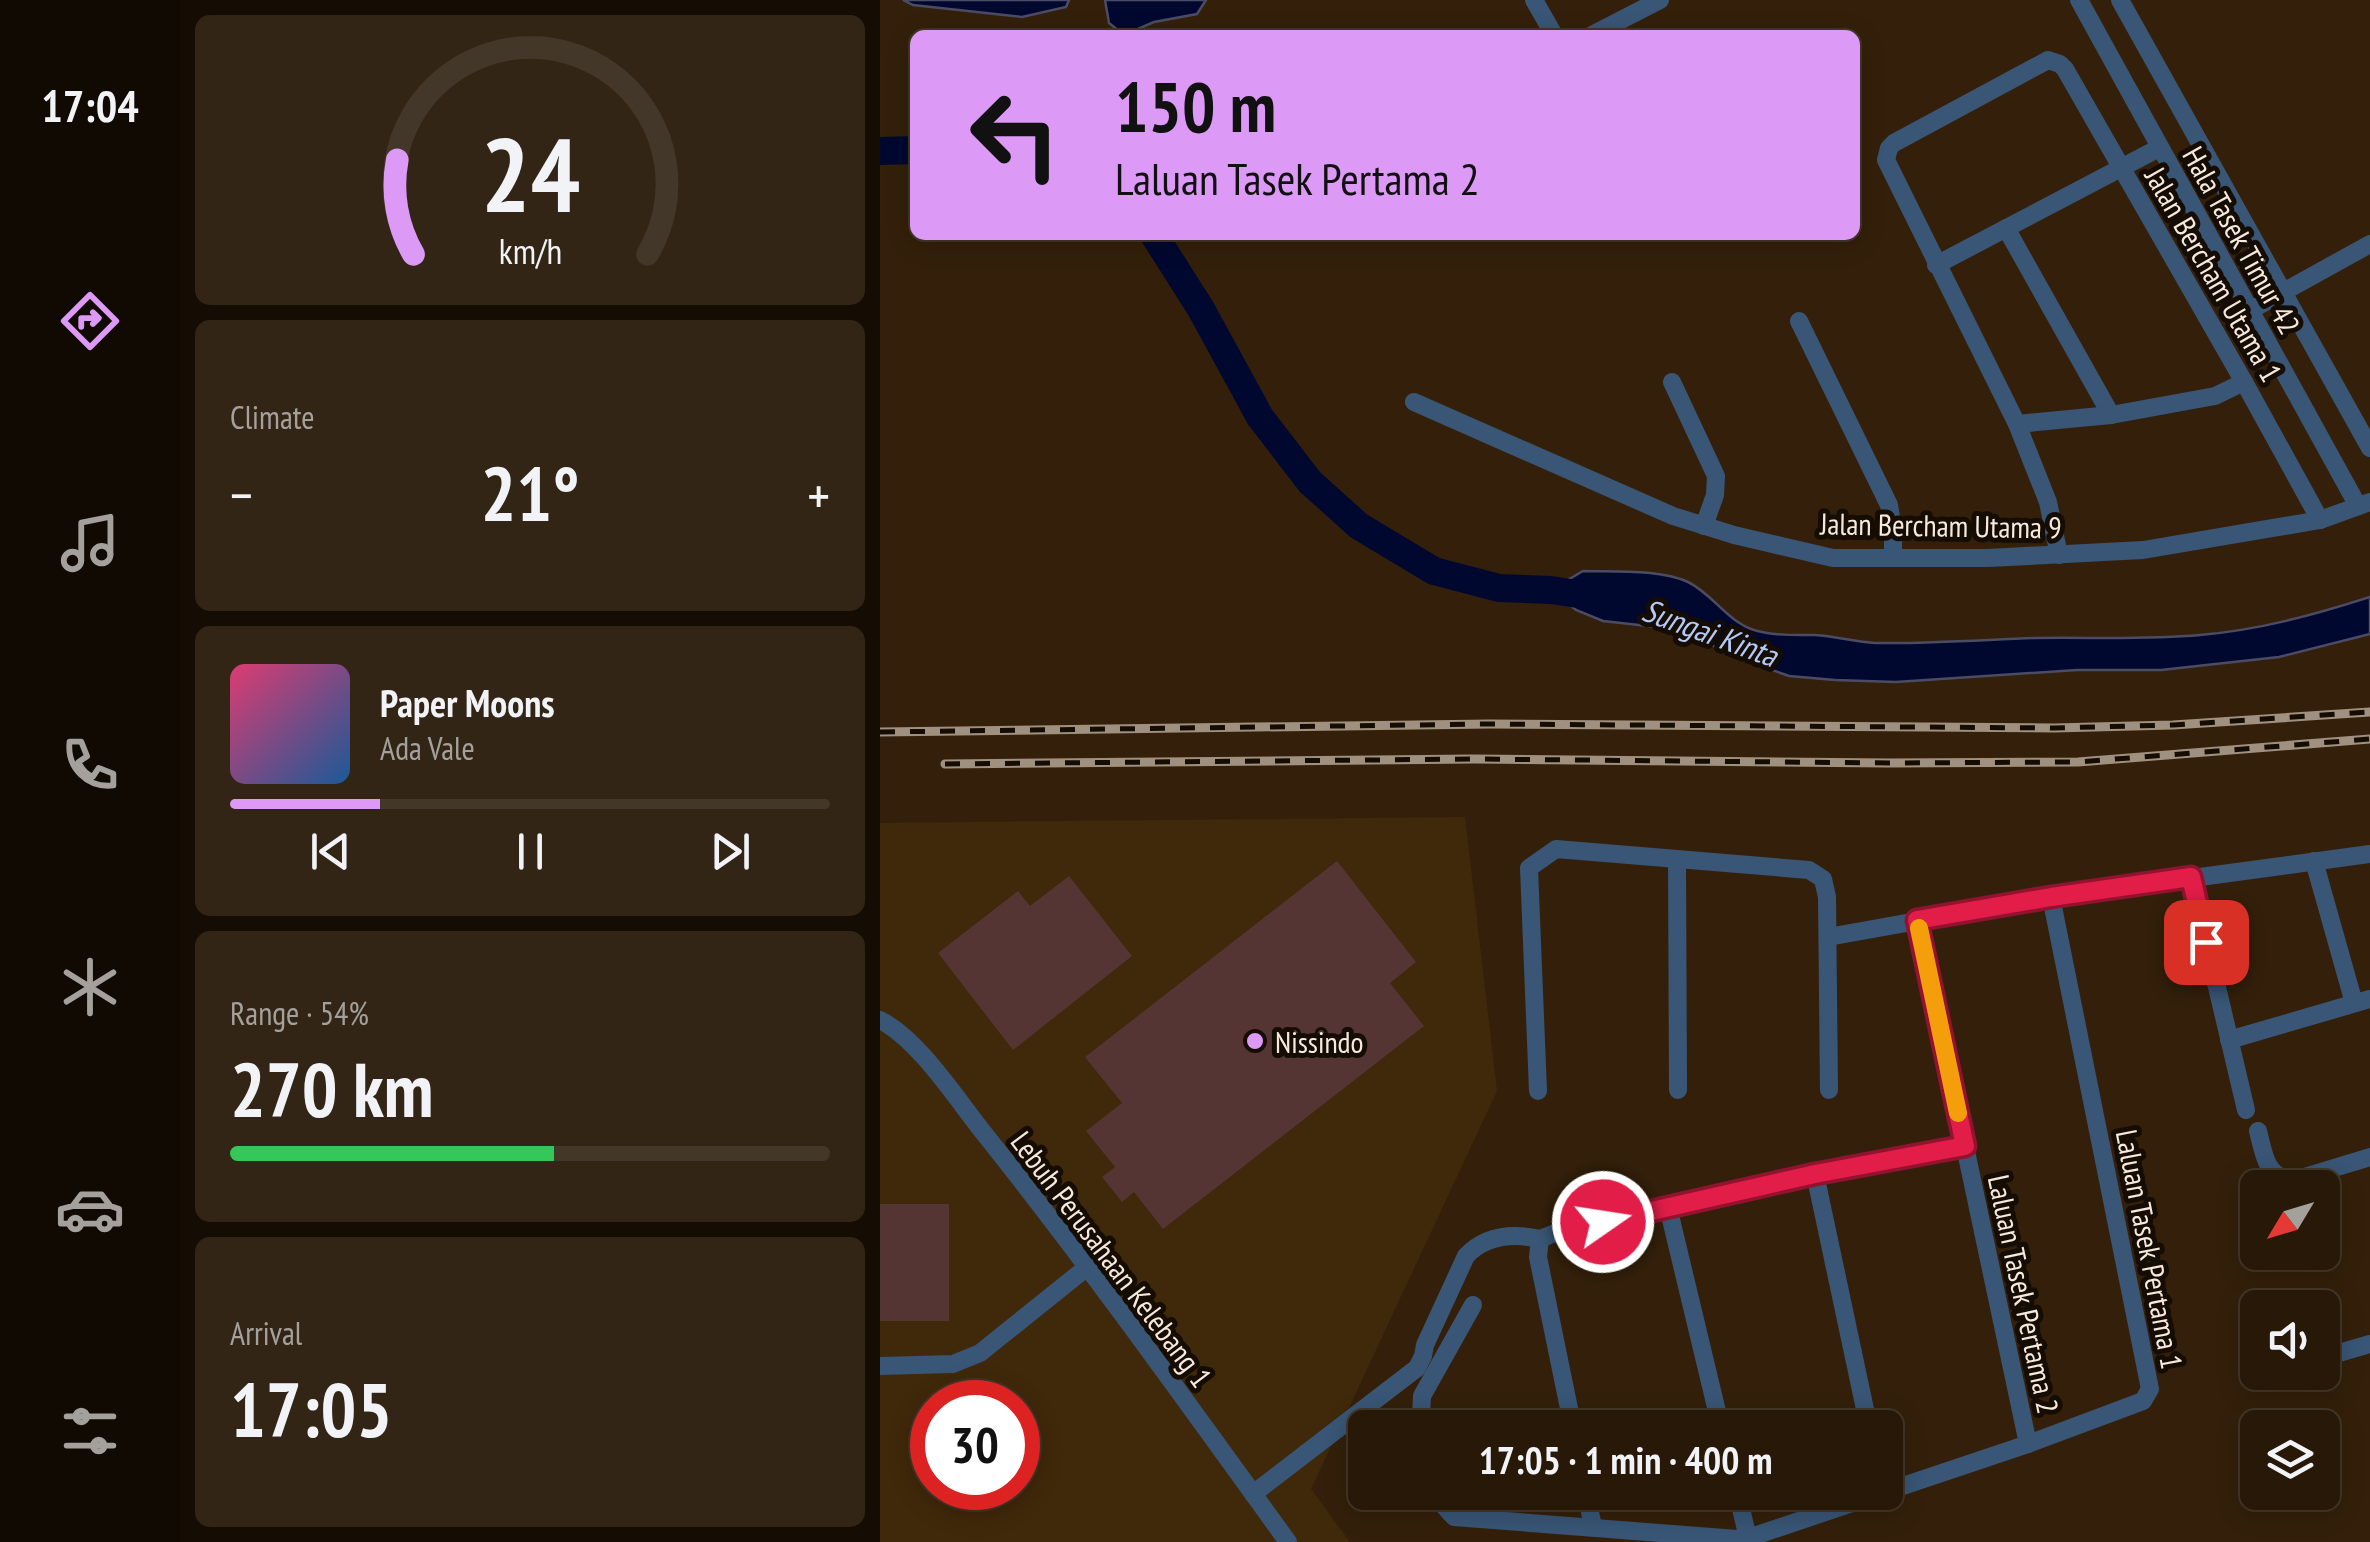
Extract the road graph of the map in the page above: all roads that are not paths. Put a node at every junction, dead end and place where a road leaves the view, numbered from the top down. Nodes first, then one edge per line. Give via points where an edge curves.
1 (1534, 0) edge
2 (1660, 0) edge
3 (2079, 0) edge
4 (2120, 0) edge
5 (1551, 30) edge
6 (1602, 30) edge
7 (2160, 148) junction
8 (2122, 168) junction
9 (2006, 228) junction
10 (2370, 244) edge
11 (1936, 264) junction
12 (2282, 293) junction
13 (2249, 311) junction
14 (1799, 321) dead end
15 (1672, 382) dead end
16 (2244, 382) junction
17 (1414, 402) dead end
18 (2111, 415) junction
19 (2017, 424) junction
20 (2370, 448) edge
21 (2364, 504) edge
22 (2320, 520) junction
23 (1704, 526) junction
24 (2059, 555) junction
25 (1893, 558) junction
26 (2370, 854) edge
27 (1677, 859) junction
28 (2314, 860) junction
29 (2191, 877) junction
30 (2051, 897) junction
31 (1917, 920) junction
32 (1828, 937) junction
33 (2362, 1001) edge
34 (880, 1020) edge
35 (2230, 1040) junction
36 (1678, 1090) dead end
37 (1829, 1090) dead end
38 (1538, 1091) dead end
39 (2246, 1110) dead end
40 (2258, 1131) dead end
41 (1965, 1146) junction
42 (2370, 1157) edge
43 (1815, 1174) junction
44 (1668, 1207) junction
45 (1540, 1239) junction
46 (1086, 1268) junction
47 (1473, 1305) dead end
48 (2370, 1344) edge
49 (2340, 1352) edge
50 (880, 1366) edge
51 (1421, 1410) edge
52 (1569, 1410) edge
53 (1717, 1410) edge
54 (1865, 1410) edge
55 (2028, 1444) junction
56 (1903, 1487) edge
57 (1253, 1494) junction
58 (1448, 1510) edge
59 (1590, 1510) edge
60 (1741, 1510) edge
61 (1833, 1510) edge
62 (1594, 1527) junction
63 (1748, 1538) junction
64 (1288, 1542) edge

1 - 5 street
2 - 6 street
3 - 7 street, Hala Tasek Timur 42
4 - 12 street
7 - 8 street
7 - 13 street, Hala Tasek Timur 42
8 - 9 street
8 - 11 street, Jalan Bercham Utama 1 via 2064,68 2042,62 1886,154
8 - 16 street, Jalan Bercham Utama 1
9 - 11 street
9 - 18 street
10 - 12 street
11 - 19 street
12 - 13 street
12 - 20 street
13 - 21 street, Hala Tasek Timur 42
14 - 25 street via 1889,505
15 - 23 street via 1716,476
16 - 18 street via 2215,396
16 - 22 street, Jalan Bercham Utama 1
17 - 23 street, Jalan Bercham Utama 9
18 - 19 street
19 - 24 street via 2048,502
21 - 22 street, Jalan Bercham Utama 9
22 - 24 street, Jalan Bercham Utama 9 via 2142,550
23 - 25 street, Jalan Bercham Utama 9 via 1832,558
24 - 25 street, Jalan Bercham Utama 9
26 - 28 street
27 - 32 street via 1809,870 1824,879
27 - 36 street
27 - 38 street via 1556,849 1529,868
28 - 29 street
28 - 33 street
29 - 30 street
29 - 35 street
30 - 31 street
30 - 55 street, Laluan Tasek Pertama 1 via 2150,1389 2143,1401
31 - 32 street
31 - 41 street, Laluan Tasek Pertama 2
32 - 37 street
33 - 35 street
34 - 46 street, Lebuh Perusahaan Kelebang 1 via 924,1058
35 - 39 street
40 - 42 street via 2278,1178 2291,1181
41 - 43 street
41 - 55 street, Laluan Tasek Pertama 2
43 - 44 street
43 - 54 street
44 - 45 street
44 - 53 street
45 - 52 street via 1538,1257
45 - 57 street via 1504,1236 1472,1250 1420,1363
46 - 50 street via 980,1353 953,1364
46 - 57 street, Lebuh Perusahaan Kelebang 1
47 - 51 street via 1422,1396
48 - 49 street
55 - 56 street, Laluan Tasek Pertama 1
57 - 64 street, Lebuh Perusahaan Kelebang 1
58 - 62 street, Laluan Tasek Pertama 1 via 1454,1517
59 - 62 street
60 - 63 street
61 - 63 street, Laluan Tasek Pertama 1
62 - 63 street, Laluan Tasek Pertama 1

